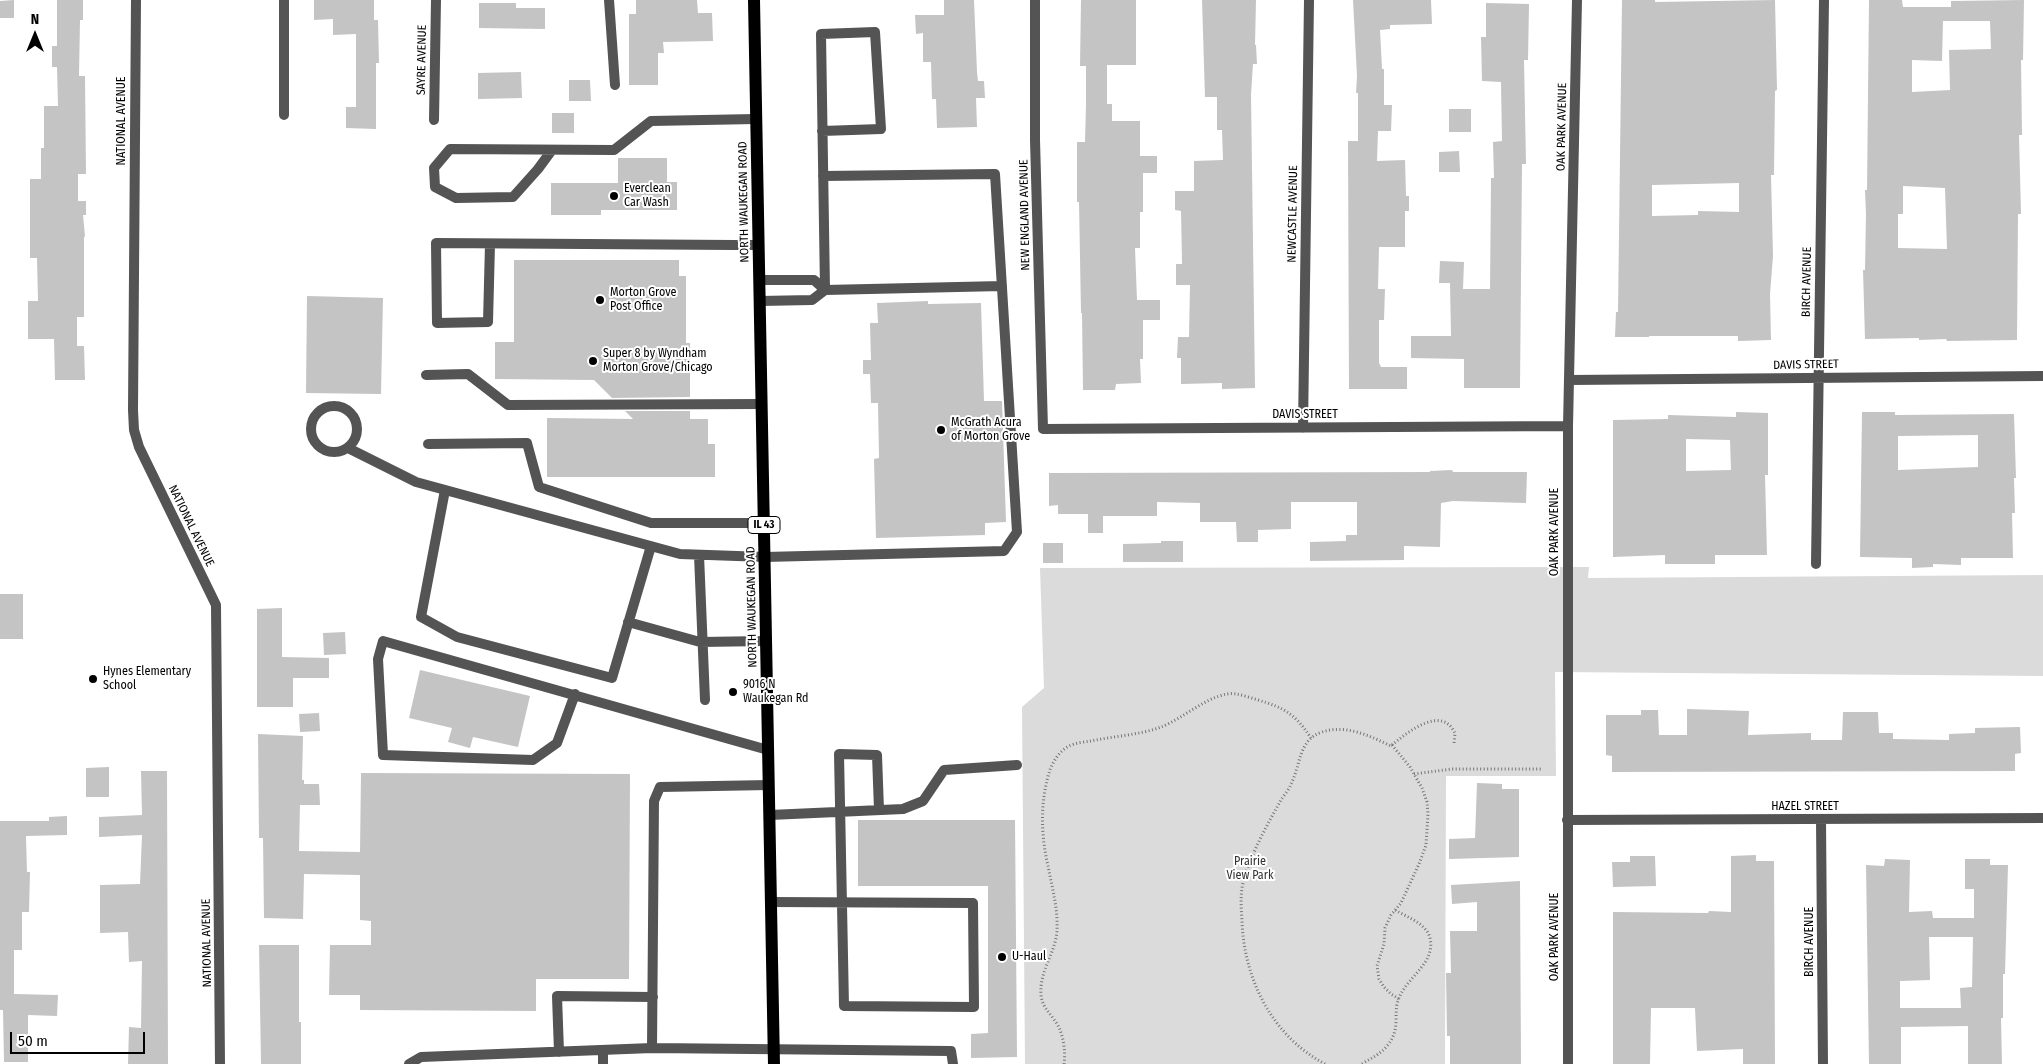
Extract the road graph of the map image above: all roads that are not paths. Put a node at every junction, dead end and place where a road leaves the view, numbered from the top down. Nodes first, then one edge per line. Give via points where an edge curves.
1 (136, 0) edge
2 (284, 0) edge
3 (436, 0) edge
4 (609, 0) edge
5 (754, 0) edge
6 (1035, 0) edge
7 (1309, 0) edge
8 (1577, 0) edge
9 (1824, 0) edge
10 (614, 85) dead end
11 (284, 115) dead end
12 (756, 119) junction
13 (434, 120) dead end
14 (822, 131) junction
15 (552, 150) junction
16 (823, 176) junction
17 (490, 244) junction
18 (759, 245) junction
19 (760, 280) junction
20 (1002, 286) junction
21 (825, 290) junction
22 (760, 300) junction
23 (426, 375) dead end
24 (2043, 376) edge
25 (1818, 377) junction
26 (1569, 380) junction
27 (762, 404) junction
28 (1568, 426) junction
29 (1303, 428) junction
30 (1042, 429) joint
31 (428, 444) dead end
32 (348, 448) junction
33 (446, 490) junction
34 (764, 523) junction
35 (651, 546) junction
36 (699, 555) junction
37 (765, 557) junction
38 (1816, 564) dead end
39 (628, 622) junction
40 (766, 641) junction
41 (703, 642) junction
42 (575, 694) junction
43 (705, 700) dead end
44 (768, 750) junction
45 (1017, 765) dead end
46 (769, 785) junction
47 (879, 810) junction
48 (840, 812) junction
49 (770, 815) junction
50 (2043, 818) edge
51 (1821, 819) junction
52 (1567, 820) junction
53 (771, 902) junction
54 (842, 902) junction
55 (653, 996) junction
56 (652, 1048) junction
57 (603, 1050) junction
58 (774, 1050) junction
59 (559, 1052) junction
60 (220, 1064) edge
61 (409, 1064) edge
62 (603, 1064) edge
63 (774, 1064) edge
64 (953, 1064) edge
65 (1568, 1064) edge
66 (1823, 1064) edge

1 - 60 street, NATIONAL AVENUE via 133,417 139,447 216,605
2 - 11 street
3 - 13 street, SAYRE AVENUE
4 - 10 street
5 - 12 main road, NORTH WAUKEGAN ROAD / IL 43
6 - 30 street, NEW ENGLAND AVENUE
7 - 29 street, NEWCASTLE AVENUE
8 - 26 street, OAK PARK AVENUE
9 - 25 street, BIRCH AVENUE
12 - 15 street via 651,121 614,150
12 - 18 main road, NORTH WAUKEGAN ROAD / IL 43
14 - 14 street via 821,34 875,32 881,129
14 - 16 street
15 - 15 street via 450,149 434,168 435,187 456,198 513,197
16 - 20 street via 995,174
16 - 21 street
17 - 17 street via 436,243 437,323 488,322
17 - 18 street
18 - 19 main road, NORTH WAUKEGAN ROAD / IL 43
19 - 21 street via 814,280
19 - 22 main road, NORTH WAUKEGAN ROAD / IL 43
20 - 21 street
20 - 37 street via 1017,532 1004,551
21 - 22 street via 812,300
22 - 27 main road, NORTH WAUKEGAN ROAD / IL 43
23 - 27 street via 468,374 508,405
24 - 25 street, DAVIS STREET
25 - 26 street, DAVIS STREET
25 - 38 street, BIRCH AVENUE
26 - 28 street, OAK PARK AVENUE
27 - 34 main road, NORTH WAUKEGAN ROAD / IL 43
28 - 29 street, DAVIS STREET
28 - 52 street, OAK PARK AVENUE
29 - 30 street, DAVIS STREET
31 - 34 street via 527,443 539,487 651,523
32 - 32 street via 356,434 354,418 335,406 319,411 310,432 318,446 333,452
32 - 33 street via 416,482
33 - 35 street
33 - 39 street via 420,617 457,638 612,678
34 - 37 main road, NORTH WAUKEGAN ROAD / IL 43
35 - 36 street via 680,554
35 - 39 street
36 - 37 street
36 - 41 street
37 - 40 main road, NORTH WAUKEGAN ROAD / IL 43
39 - 41 street
40 - 41 street
40 - 44 main road, NORTH WAUKEGAN ROAD / IL 43
41 - 43 street
42 - 42 street via 558,743 533,760 383,755 378,659 383,641
42 - 44 street
44 - 46 main road, NORTH WAUKEGAN ROAD / IL 43
45 - 47 street via 944,770 923,800 903,809
46 - 49 main road, NORTH WAUKEGAN ROAD / IL 43
46 - 55 street via 660,787 654,801
47 - 48 street
47 - 48 street via 877,755 839,754
48 - 49 street
48 - 54 street
49 - 53 main road, NORTH WAUKEGAN ROAD / IL 43
50 - 51 street, HAZEL STREET
51 - 52 street, HAZEL STREET
51 - 66 street, BIRCH AVENUE
52 - 65 street, OAK PARK AVENUE
53 - 54 street
53 - 58 main road, NORTH WAUKEGAN ROAD / IL 43
54 - 54 street via 844,1006 974,1007 973,903
55 - 56 street
55 - 59 street via 557,996
56 - 57 street
56 - 58 street
57 - 59 street
57 - 62 street
58 - 63 main road, NORTH WAUKEGAN ROAD / IL 43
58 - 64 street via 951,1051
59 - 61 street via 421,1057

